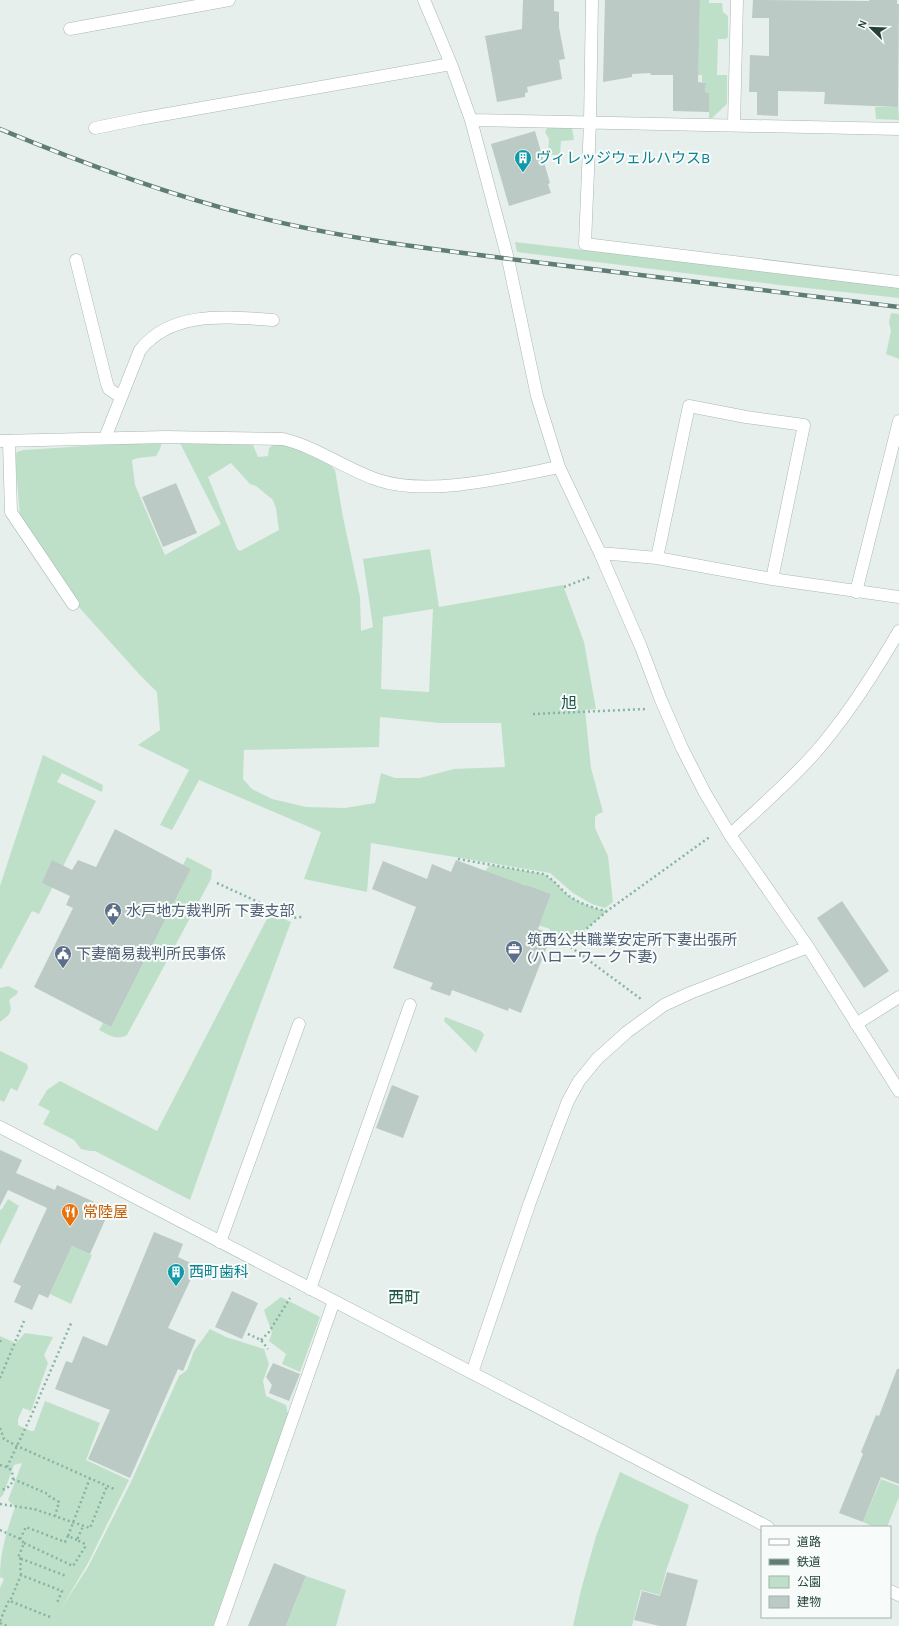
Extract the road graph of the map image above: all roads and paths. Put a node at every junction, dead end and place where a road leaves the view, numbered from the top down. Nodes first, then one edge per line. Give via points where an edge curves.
1 (229, 0) edge
2 (424, 0) edge
3 (592, 0) edge
4 (737, 0) edge
5 (70, 29) dead end
6 (452, 64) junction
7 (471, 120) junction
8 (590, 122) junction
9 (734, 125) junction
10 (95, 128) dead end
11 (899, 129) edge
12 (76, 260) dead end
13 (899, 282) edge
14 (273, 320) dead end
15 (121, 397) junction
16 (899, 421) edge
17 (105, 438) junction
18 (4, 441) edge
19 (559, 466) junction
20 (600, 553) junction
21 (657, 558) junction
22 (608, 570) junction
23 (772, 579) junction
24 (564, 587) dead end
25 (856, 592) junction
26 (899, 597) edge
27 (73, 604) dead end
28 (899, 631) edge
29 (665, 708) junction
30 (533, 714) dead end
31 (728, 831) junction
32 (458, 859) dead end
33 (217, 883) dead end
34 (607, 911) junction
35 (302, 917) dead end
36 (808, 946) junction
37 (899, 997) edge
38 (410, 1005) dead end
39 (656, 1011) junction
40 (299, 1024) dead end
41 (856, 1024) junction
42 (899, 1091) edge
43 (0, 1127) edge
44 (220, 1242) junction
45 (310, 1289) junction
46 (292, 1294) dead end
47 (334, 1301) junction
48 (24, 1321) dead end
49 (72, 1321) dead end
50 (248, 1334) dead end
51 (261, 1340) junction
52 (268, 1349) dead end
53 (472, 1373) junction
54 (0, 1378) edge
55 (0, 1428) edge
56 (17, 1446) junction
57 (0, 1465) edge
58 (7, 1467) junction
59 (90, 1478) junction
60 (13, 1480) junction
61 (107, 1486) junction
62 (114, 1489) dead end
63 (0, 1490) edge
64 (0, 1504) edge
65 (55, 1516) junction
66 (74, 1522) junction
67 (83, 1526) junction
68 (766, 1526) edge
69 (0, 1530) edge
70 (68, 1536) junction
71 (20, 1539) junction
72 (77, 1540) junction
73 (24, 1543) junction
74 (22, 1559) junction
75 (21, 1575) junction
76 (66, 1576) dead end
77 (10, 1601) junction
78 (57, 1603) dead end
79 (50, 1617) dead end
80 (0, 1622) edge
81 (7, 1626) edge
82 (220, 1626) edge

1 - 5 street
2 - 6 street
3 - 8 street
4 - 9 street
6 - 7 street
6 - 10 street
7 - 8 street
7 - 19 street via 508,259 537,396
8 - 9 street
8 - 13 street via 585,244
9 - 11 street
12 - 15 street via 107,384 109,389
14 - 15 street via 202,318 158,332 140,350
15 - 17 street
16 - 25 street
17 - 18 street
17 - 19 street via 283,439 299,443 358,473 381,481 414,487 480,482
18 - 27 street via 11,512
19 - 20 street
20 - 21 street
20 - 22 street
21 - 23 street
21 - 23 street via 689,406 804,425
22 - 24 path
22 - 29 street
23 - 25 street
25 - 26 street
28 - 31 street via 882,662 830,735 808,761
29 - 30 path
29 - 31 street via 682,748
31 - 34 path
31 - 36 street
32 - 34 path via 543,874 570,896
33 - 35 path via 293,918
34 - 39 path via 568,945
36 - 39 street via 664,1004
36 - 41 street
37 - 41 street
38 - 45 street
39 - 53 street via 627,1032 597,1059 579,1081 568,1101 530,1202
40 - 44 street
41 - 42 street
43 - 44 street
44 - 45 street
45 - 47 street
46 - 51 path via 269,1332
47 - 53 street
47 - 82 street
48 - 54 path
49 - 56 path
50 - 51 path
51 - 52 path
53 - 68 street
55 - 56 path via 4,1439
56 - 58 path
56 - 59 path
57 - 58 path
58 - 60 path via 13,1474
59 - 61 path
59 - 66 path
60 - 63 path via 8,1488
60 - 65 path via 48,1494 59,1502
61 - 62 path
61 - 67 path via 90,1528
64 - 65 path via 34,1509
65 - 66 path
66 - 67 path
66 - 70 path
67 - 72 path
69 - 71 path
70 - 71 path via 65,1542 26,1527
70 - 72 path
71 - 73 path
72 - 73 path via 85,1544 85,1547 73,1566
73 - 74 path via 18,1558
74 - 75 path
74 - 76 path
75 - 77 path
75 - 78 path via 62,1591
77 - 79 path
77 - 80 path
80 - 81 path

